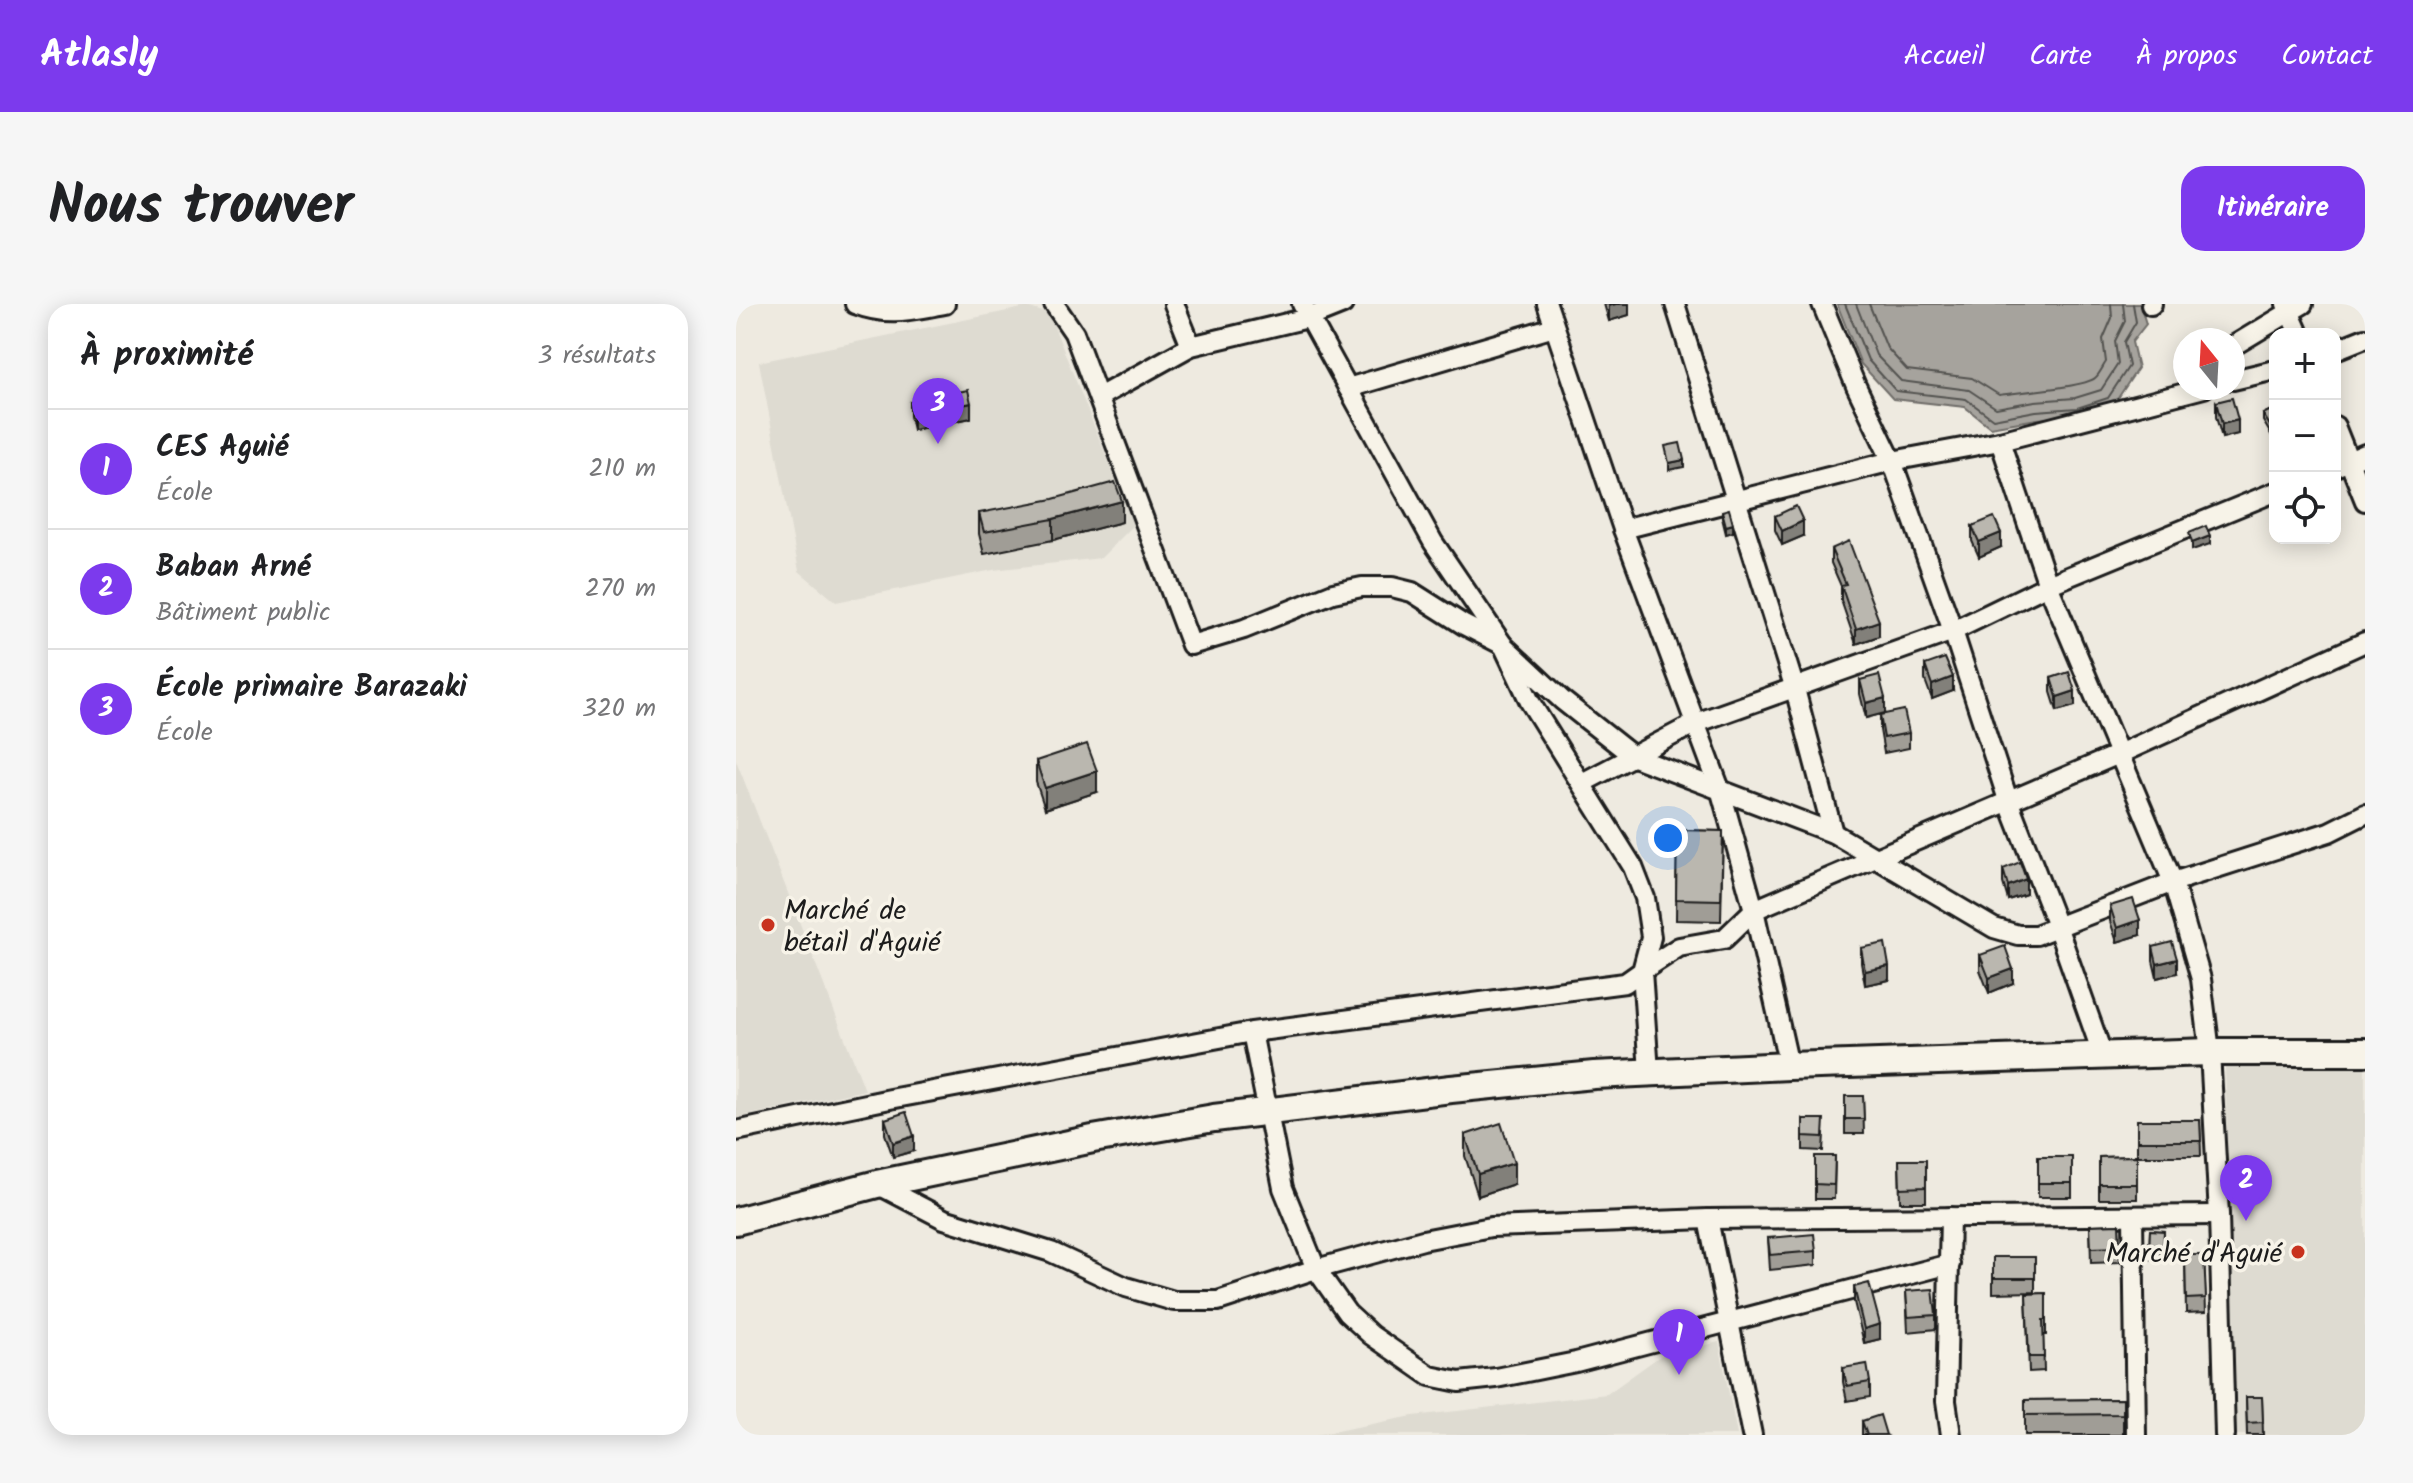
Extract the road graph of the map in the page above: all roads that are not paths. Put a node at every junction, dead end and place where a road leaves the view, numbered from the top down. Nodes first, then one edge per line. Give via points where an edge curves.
1 (855, 304) edge
2 (945, 304) edge
3 (1054, 304) edge
4 (1174, 304) edge
5 (1343, 304) edge
6 (1547, 304) edge
7 (1675, 304) edge
8 (1822, 304) edge
9 (2293, 306) edge
10 (1305, 311) edge
11 (1554, 327) junction
12 (2298, 328) edge
13 (2245, 338) edge
14 (2365, 338) edge
15 (1191, 346) junction
16 (2341, 348) edge
17 (2269, 371) edge
18 (2245, 377) edge
19 (1348, 388) junction
20 (2173, 396) edge
21 (1099, 397) junction
22 (2000, 441) junction
23 (2341, 441) edge
24 (1892, 461) junction
25 (2349, 461) edge
26 (2269, 494) edge
27 (1735, 499) junction
28 (2365, 501) edge
29 (1623, 529) junction
30 (2048, 585) junction
31 (1953, 631) junction
32 (2365, 642) edge
33 (1503, 645) junction
34 (1795, 689) junction
35 (1696, 723) junction
36 (2119, 754) junction
37 (1634, 757) junction
38 (1582, 783) junction
39 (1721, 792) junction
40 (2008, 800) junction
41 (2365, 814) edge
42 (1833, 833) junction
43 (1878, 858) junction
44 (2173, 882) junction
45 (1754, 910) junction
46 (2057, 926) junction
47 (1642, 971) junction
48 (1252, 1032) junction
49 (2210, 1052) junction
50 (2365, 1052) edge
51 (2103, 1056) junction
52 (1789, 1066) junction
53 (1649, 1072) junction
54 (1268, 1112) junction
55 (736, 1131) edge
56 (877, 1184) junction
57 (2219, 1215) junction
58 (2133, 1216) junction
59 (1950, 1217) junction
60 (1708, 1219) junction
61 (736, 1221) edge
62 (1950, 1264) junction
63 (1316, 1269) junction
64 (1729, 1322) junction
65 (1752, 1435) edge
66 (1951, 1435) edge
67 (2136, 1435) edge
68 (2225, 1435) edge

1 - 2 street via 893,313
3 - 21 street via 1074,333
4 - 15 street
5 - 10 street
6 - 11 street
7 - 27 street
8 - 24 street
9 - 12 street
9 - 13 street
10 - 15 street
10 - 19 street
11 - 19 street
11 - 29 street
14 - 16 street
15 - 21 street
17 - 18 street
19 - 33 street via 1433,542
20 - 22 street
21 - 33 street via 1191,645 1333,593 1392,587 1412,592
22 - 24 street
22 - 30 street
23 - 25 street
24 - 27 street
24 - 31 street
25 - 28 street
26 - 30 street
27 - 29 street
27 - 34 street
29 - 35 street
30 - 31 street
30 - 36 street
31 - 34 street
31 - 40 street
32 - 36 street
33 - 37 street
33 - 38 street via 1530,702
34 - 35 street
34 - 42 street
35 - 37 street
35 - 39 street
36 - 40 street
36 - 44 street
37 - 38 street
37 - 39 street
38 - 47 street via 1633,867 1645,898 1651,937
39 - 42 street
39 - 45 street
40 - 43 street
40 - 46 street
41 - 44 street via 2329,832
42 - 43 street
43 - 45 street
43 - 46 street via 1994,928 2036,935
44 - 46 street
44 - 49 street via 2201,979
45 - 47 street via 1724,939 1679,947
45 - 52 street
46 - 51 street
47 - 48 street via 1625,983
47 - 53 street
48 - 54 street
48 - 55 street
49 - 50 highway
49 - 51 highway
49 - 57 street
51 - 52 highway
52 - 53 highway
53 - 54 highway
54 - 56 highway via 1093,1139
54 - 63 street via 1283,1188
56 - 61 highway
56 - 63 street via 944,1219 1051,1252 1126,1287 1174,1301 1218,1301
57 - 58 street
57 - 68 street
58 - 59 street
58 - 67 street
59 - 60 street
59 - 62 street
60 - 63 street via 1491,1227
60 - 64 street
62 - 64 street
62 - 66 street via 1946,1401
63 - 64 street via 1347,1313 1371,1335 1430,1376 1459,1382 1576,1362
64 - 65 street

